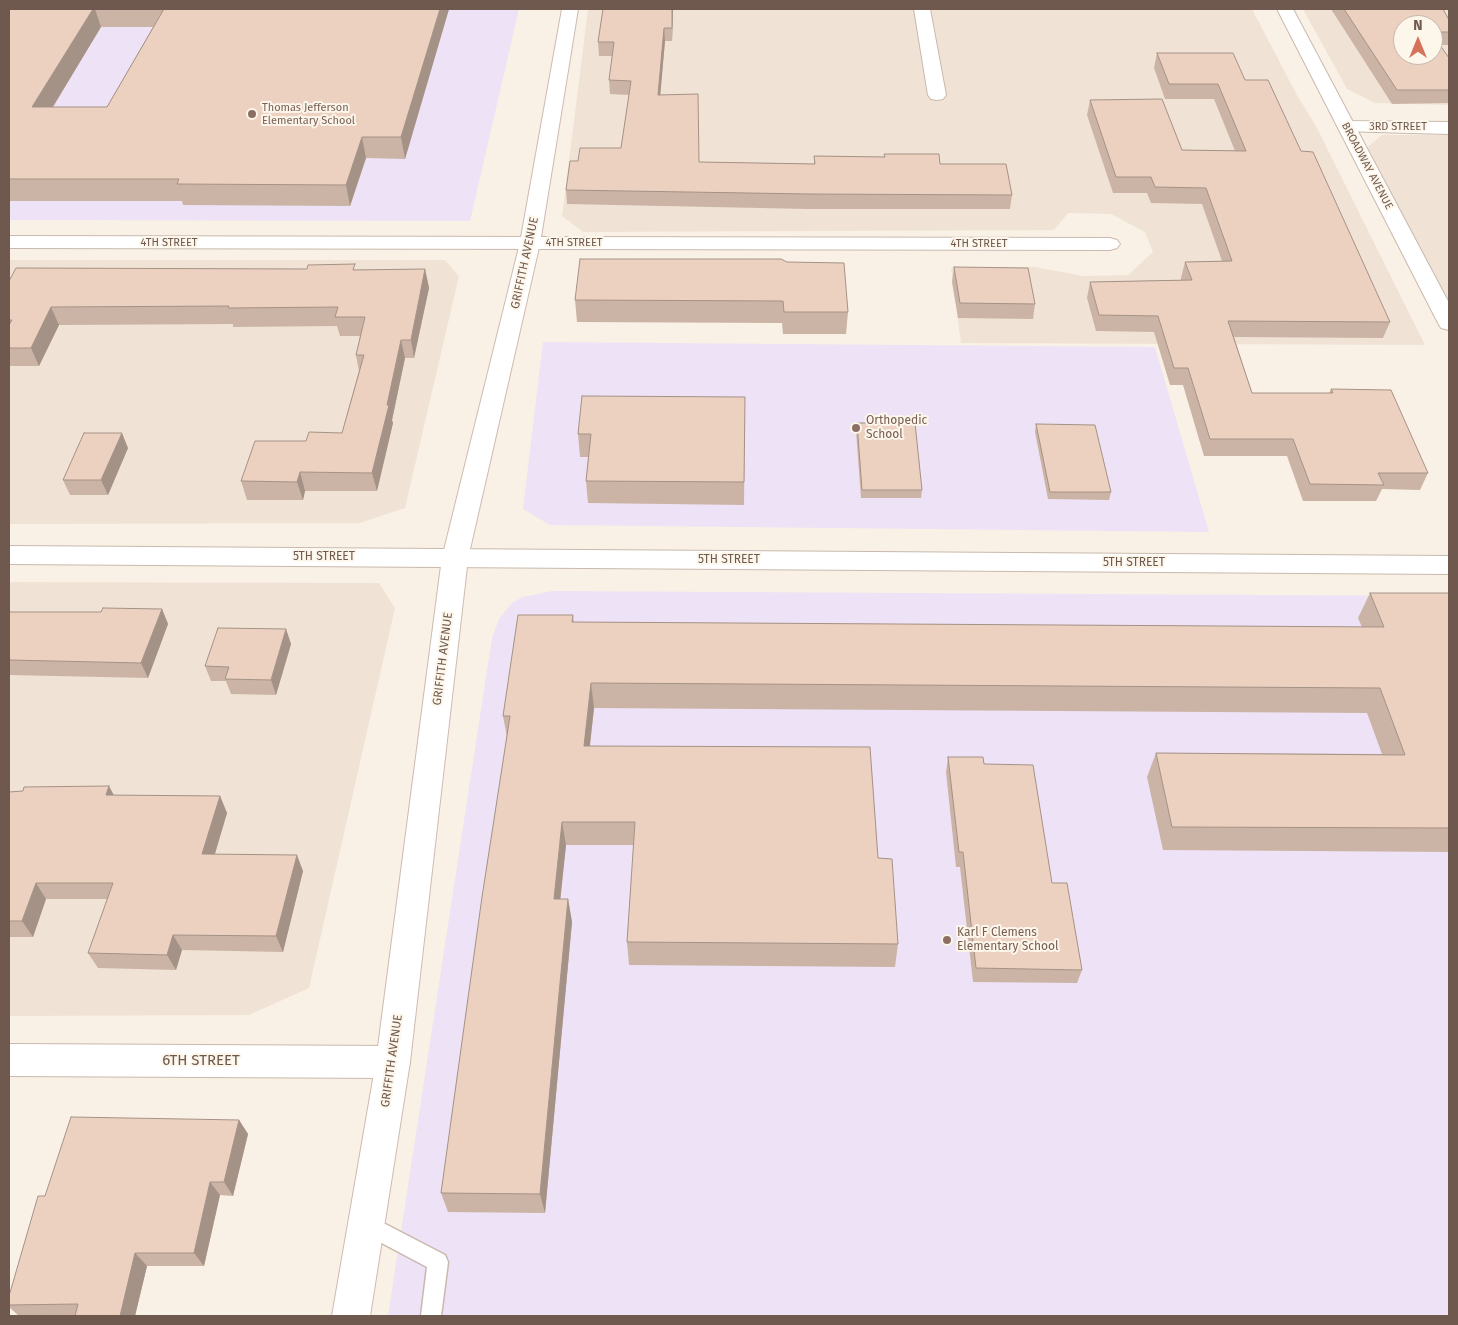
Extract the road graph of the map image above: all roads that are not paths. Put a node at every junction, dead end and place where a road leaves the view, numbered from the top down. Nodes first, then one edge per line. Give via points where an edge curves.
1 (570, 9) edge
2 (922, 9) edge
3 (1285, 9) edge
4 (937, 95) dead end
5 (1347, 127) junction
6 (1449, 128) edge
7 (9, 242) edge
8 (530, 243) junction
9 (1110, 244) dead end
10 (1449, 323) edge
11 (9, 555) edge
12 (455, 558) junction
13 (1449, 565) edge
14 (9, 1060) edge
15 (393, 1062) junction
16 (366, 1224) junction
17 (351, 1316) edge
18 (431, 1316) edge

1 - 8 street, GRIFFITH AVENUE
2 - 4 street
3 - 5 street, BROADWAY AVENUE
5 - 6 street, 3RD STREET
5 - 10 street, BROADWAY AVENUE
7 - 8 street, 4TH STREET
8 - 9 street, 4TH STREET
8 - 12 street, GRIFFITH AVENUE
11 - 12 street, 5TH STREET
12 - 13 street, 5TH STREET
12 - 15 street, GRIFFITH AVENUE
14 - 15 street, 6TH STREET
15 - 16 street, GRIFFITH AVENUE
16 - 17 street, GRIFFITH AVENUE
16 - 18 lane via 438,1262

